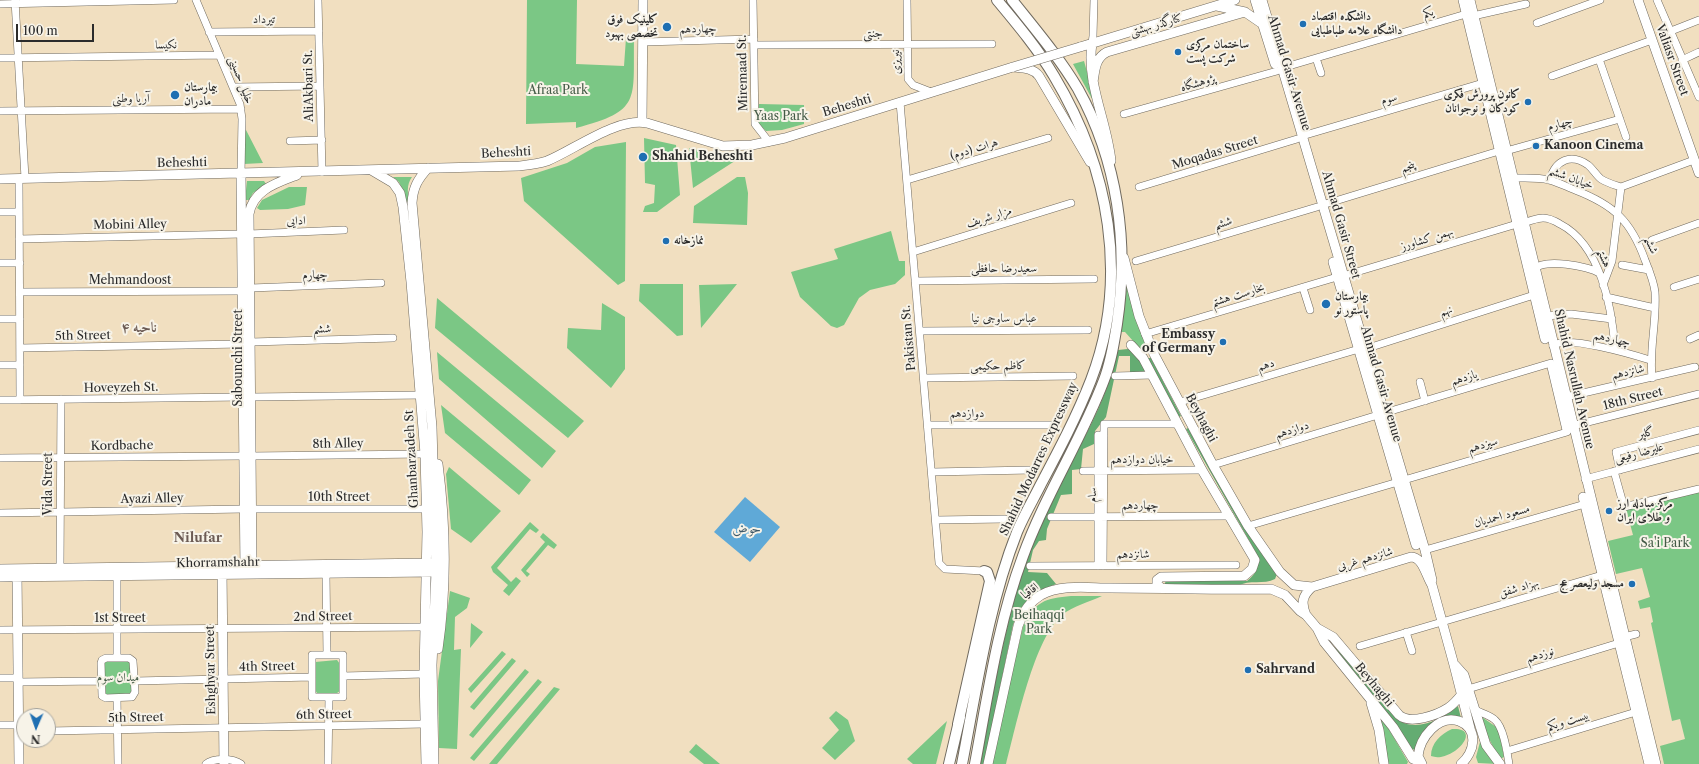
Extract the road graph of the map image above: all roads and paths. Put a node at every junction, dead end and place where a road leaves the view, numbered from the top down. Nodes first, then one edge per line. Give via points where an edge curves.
1 (174, 0) edge
2 (196, 0) edge
3 (318, 0) edge
4 (643, 0) edge
5 (753, 0) edge
6 (907, 0) edge
7 (997, 0) edge
8 (1012, 0) edge
9 (1094, 0) edge
10 (1234, 0) edge
11 (1255, 0) edge
12 (1262, 0) edge
13 (1463, 0) edge
14 (1470, 0) edge
15 (1600, 0) edge
16 (1638, 0) edge
17 (1657, 0) edge
18 (15, 2) edge
19 (0, 4) edge
20 (1526, 4) dead end
21 (1216, 6) junction
22 (1198, 11) junction
23 (1245, 12) junction
24 (1470, 15) junction
25 (1699, 20) edge
26 (1261, 23) junction
27 (1537, 24) dead end
28 (1191, 27) junction
29 (319, 31) junction
30 (1132, 31) junction
31 (1671, 31) junction
32 (209, 32) junction
33 (1151, 39) junction
34 (1652, 40) junction
35 (643, 42) junction
36 (754, 42) junction
37 (1092, 43) junction
38 (907, 44) junction
39 (992, 44) dead end
40 (1479, 52) junction
41 (1699, 52) edge
42 (219, 55) junction
43 (0, 58) edge
44 (18, 58) junction
45 (1316, 58) junction
46 (1599, 59) junction
47 (1682, 60) junction
48 (1013, 67) junction
49 (1280, 70) junction
50 (1321, 73) dead end
51 (1552, 76) dead end
52 (1093, 82) junction
53 (1483, 83) junction
54 (320, 86) junction
55 (234, 87) junction
56 (1697, 90) edge
57 (928, 91) junction
58 (1699, 98) edge
59 (900, 102) junction
60 (241, 110) junction
61 (0, 111) edge
62 (21, 111) junction
63 (1124, 114) dead end
64 (1620, 119) junction
65 (642, 122) junction
66 (1626, 137) dead end
67 (1048, 138) dead end
68 (1300, 138) junction
69 (322, 140) junction
70 (290, 141) dead end
71 (768, 142) junction
72 (1502, 151) junction
73 (1694, 160) junction
74 (1096, 167) junction
75 (428, 168) junction
76 (370, 170) junction
77 (304, 172) junction
78 (322, 172) junction
79 (1699, 173) edge
80 (241, 174) junction
81 (1112, 176) junction
82 (22, 178) junction
83 (1513, 178) junction
84 (0, 179) edge
85 (907, 180) junction
86 (1550, 180) junction
87 (1139, 187) dead end
88 (1621, 187) junction
89 (1071, 203) dead end
90 (1320, 206) junction
91 (0, 212) edge
92 (19, 212) junction
93 (1617, 213) junction
94 (1521, 223) junction
95 (1699, 223) edge
96 (344, 230) dead end
97 (245, 234) junction
98 (19, 239) junction
99 (1652, 240) dead end
100 (1122, 248) junction
101 (913, 252) junction
102 (1136, 261) dead end
103 (20, 263) junction
104 (0, 264) edge
105 (1622, 265) dead end
106 (1535, 269) junction
107 (1649, 270) junction
108 (1599, 273) junction
109 (1340, 276) junction
110 (1699, 278) edge
111 (1094, 279) dead end
112 (915, 281) junction
113 (381, 283) dead end
114 (1603, 285) junction
115 (1674, 287) dead end
116 (1303, 288) junction
117 (246, 289) junction
118 (20, 292) junction
119 (1534, 294) junction
120 (1606, 297) junction
121 (1656, 308) junction
122 (1310, 310) dead end
123 (1546, 316) junction
124 (0, 319) edge
125 (20, 319) junction
126 (1612, 319) junction
127 (1088, 330) dead end
128 (920, 331) junction
129 (1145, 334) junction
130 (1699, 336) edge
131 (393, 338) dead end
132 (1690, 339) dead end
133 (246, 343) junction
134 (1131, 345) dead end
135 (1553, 346) junction
136 (20, 348) junction
137 (1362, 349) junction
138 (1615, 349) junction
139 (1154, 354) junction
140 (1143, 358) junction
141 (1650, 360) junction
142 (1551, 363) junction
143 (20, 365) junction
144 (0, 366) edge
145 (1695, 367) dead end
146 (1152, 375) junction
147 (1073, 376) dead end
148 (1115, 376) dead end
149 (924, 378) junction
150 (1652, 378) junction
151 (1420, 382) dead end
152 (1699, 394) edge
153 (424, 395) junction
154 (247, 397) junction
155 (1566, 397) junction
156 (61, 399) junction
157 (0, 400) edge
158 (20, 400) junction
159 (1425, 401) junction
160 (1180, 402) junction
161 (1381, 414) junction
162 (1189, 419) junction
163 (1178, 424) junction
164 (928, 425) junction
165 (1054, 425) dead end
166 (432, 427) junction
167 (1570, 429) junction
168 (1699, 430) edge
169 (1699, 449) edge
170 (425, 454) junction
171 (247, 456) junction
172 (0, 458) edge
173 (60, 458) junction
174 (1213, 465) junction
175 (1031, 470) dead end
176 (1202, 470) junction
177 (1617, 470) junction
178 (1083, 471) dead end
179 (1101, 471) junction
180 (932, 472) junction
181 (1585, 479) junction
182 (1401, 481) junction
183 (1699, 489) edge
184 (1588, 503) junction
185 (248, 509) junction
186 (427, 510) junction
187 (60, 512) junction
188 (0, 513) edge
189 (1230, 516) junction
190 (1051, 517) dead end
191 (1101, 517) junction
192 (1005, 519) dead end
193 (936, 520) junction
194 (1248, 526) junction
195 (1416, 545) junction
196 (1425, 550) junction
197 (1411, 558) junction
198 (1236, 565) dead end
199 (1030, 566) dead end
200 (1101, 566) junction
201 (60, 568) junction
202 (431, 568) junction
203 (0, 569) edge
204 (222, 570) junction
205 (248, 570) junction
206 (984, 570) joint
207 (1280, 572) junction
208 (17, 573) junction
209 (326, 574) junction
210 (1605, 575) junction
211 (117, 576) junction
212 (0, 577) edge
213 (1432, 585) junction
214 (1312, 587) junction
215 (1161, 588) junction
216 (1274, 590) junction
217 (1306, 615) junction
218 (1442, 622) junction
219 (425, 627) junction
220 (326, 628) junction
221 (1317, 628) junction
222 (222, 629) junction
223 (0, 630) edge
224 (18, 630) junction
225 (117, 630) junction
226 (1406, 632) junction
227 (1636, 634) dead end
228 (1622, 640) junction
229 (1360, 646) dead end
230 (1412, 651) dead end
231 (327, 655) junction
232 (982, 655) junction
233 (117, 658) junction
234 (424, 674) junction
235 (343, 676) junction
236 (312, 677) junction
237 (0, 678) edge
238 (223, 679) junction
239 (18, 680) junction
240 (101, 681) junction
241 (135, 681) junction
242 (433, 690) junction
243 (1465, 692) junction
244 (329, 697) junction
245 (117, 698) junction
246 (1370, 699) junction
247 (20, 708) edge
248 (1475, 710) junction
249 (1636, 712) junction
250 (425, 724) junction
251 (958, 724) junction
252 (0, 725) edge
253 (329, 726) junction
254 (16, 728) edge
255 (224, 728) junction
256 (117, 730) junction
257 (56, 731) edge
258 (1471, 732) junction
259 (20, 748) edge
260 (1507, 751) junction
261 (1470, 760) edge
262 (949, 761) edge
263 (1417, 761) edge
264 (224, 762) edge
265 (19, 764) edge
266 (118, 764) edge
267 (206, 764) edge
268 (241, 764) edge
269 (328, 764) edge
270 (426, 764) edge
271 (434, 764) edge
272 (962, 764) edge
273 (974, 764) edge
274 (988, 764) edge
275 (1384, 764) edge
276 (1461, 764) edge
277 (1500, 764) edge
278 (1509, 764) edge
279 (1649, 764) edge
280 (1656, 764) edge

1 - 18 street
2 - 32 street, خلیل حسینی
3 - 29 street, AliAkbari St.
4 - 35 main road
5 - 36 street, Miremaad St.
6 - 38 street, نیریزی
7 - 74 highway, Shahid Modarres Expressway via 1055,77 1071,107
8 - 81 highway, Shahid Modarres Expressway via 1046,43 1079,92 1094,124
9 - 37 street
10 - 21 main road
11 - 26 main road, Ahmad Gasir Avenue
12 - 49 main road
13 - 24 main road, Shahid Nasrullah Avenue
14 - 24 main road, Shahid Nasrullah Avenue
15 - 27 street
16 - 34 main road, Valiasr Street
17 - 31 street
18 - 19 street
18 - 44 street
20 - 24 street, یکم
21 - 22 main road
21 - 23 main road
22 - 28 main road
22 - 30 main road
23 - 26 main road
23 - 28 main road, کنارگذر بهشتی
24 - 40 main road, Shahid Nasrullah Avenue
24 - 45 street, یکم
25 - 31 street
26 - 49 main road, Ahmad Gasir Avenue
28 - 33 main road, کنارگذر بهشتی
29 - 32 street, تیرداد
29 - 54 street, AliAkbari St.
30 - 33 main road
30 - 37 main road
31 - 47 street
32 - 42 street, خلیل حسینی
33 - 52 main road, کنارگذر بهشتی via 1101,55 1095,66
34 - 46 street
34 - 73 main road, Valiasr Street
35 - 36 street, چهاردهم
35 - 65 main road
36 - 38 street, جنتی
36 - 71 street, Miremaad St. via 755,124
37 - 48 main road, Beheshti, bridge
37 - 52 main road via 1090,56
38 - 39 street, جنتی
38 - 57 street, نیریزی via 908,81
40 - 53 main road, Shahid Nasrullah Avenue
40 - 72 main road, Shahid Nasrullah Avenue
41 - 47 street
42 - 44 street, نکیسا
42 - 55 street, خلیل حسینی
43 - 44 street, نکیسا
44 - 62 street
45 - 49 street, یکم
45 - 50 street
46 - 51 street
46 - 64 street
47 - 56 street
48 - 57 main road, Beheshti
48 - 74 main road via 1036,72
49 - 63 street, پژوهشگاه
49 - 68 main road, Ahmad Gasir Avenue
52 - 81 main road via 1110,153
53 - 68 street, سوم
53 - 72 main road, Shahid Nasrullah Avenue
54 - 55 street
54 - 69 street, AliAkbari St.
55 - 60 street, خلیل حسینی
56 - 58 street
57 - 59 main road, Beheshti
59 - 71 main road, Beheshti
59 - 85 street, Pakistan St.
60 - 62 street, آریا وطنی
60 - 80 street, خلیل حسینی
61 - 62 street, آریا وطنی
62 - 82 street
64 - 66 street
64 - 72 street, چهارم
65 - 71 main road, Beheshti via 723,146
65 - 75 main road, Beheshti via 624,124 541,163 519,166
67 - 85 street, هرات (دوم)
68 - 87 street, Moqadas Street
68 - 90 main road, Ahmad Gasir Avenue
69 - 70 street
69 - 78 street, AliAkbari St.
72 - 83 main road, Shahid Nasrullah Avenue
72 - 90 street, پنجم
72 - 94 main road, Shahid Nasrullah Avenue
73 - 79 main road, Valiasr Street
73 - 88 street
74 - 232 highway, Shahid Modarres Expressway via 1104,194 1111,265 1110,299 1103,339 1097,363 1080,405 1017,533 1000,583
75 - 76 main road, Beheshti
75 - 153 main road, Ghanbarzadeh St via 416,182 412,203
76 - 78 main road, Beheshti
76 - 153 main road, Ghanbarzadeh St via 393,183 400,194
77 - 78 main road, Beheshti
77 - 80 main road, Beheshti
77 - 97 main road, Sabounchi Street via 272,186 257,196 250,208
80 - 82 main road, Beheshti
80 - 97 main road, Sabounchi Street
81 - 100 highway, Shahid Modarres Expressway via 1117,196
82 - 84 main road, Beheshti
82 - 92 street
83 - 86 street, خیابان ششم
83 - 94 main road, Shahid Nasrullah Avenue
85 - 101 street, Pakistan St.
86 - 88 street via 1557,166 1573,159 1588,166 1601,179
86 - 93 street, خیابان ششم via 1593,198
88 - 93 street
89 - 101 street, مزار شریف
90 - 102 street, ششم
90 - 109 main road, Ahmad Gasir Avenue
91 - 92 street
92 - 98 street
93 - 107 street, ششم via 1636,237
93 - 114 street via 1612,261
94 - 106 main road, Shahid Nasrullah Avenue
94 - 108 street, هشتم via 1543,218 1566,227 1581,240
94 - 109 street, بهمن کشاورز
94 - 119 main road
95 - 99 street
96 - 97 street, ادایی
97 - 98 street, Mobini Alley
97 - 117 main road, Sabounchi Street
98 - 103 street
100 - 129 main road, Beyhaghi
100 - 273 highway, Shahid Modarres Expressway via 1119,311 1105,377 1090,415 1022,556 995,658
101 - 112 street, Pakistan St.
103 - 104 street
103 - 118 street
105 - 107 street
106 - 108 street via 1541,265 1561,264 1589,268
106 - 123 main road, Shahid Nasrullah Avenue
107 - 121 street, ششم via 1655,290
108 - 114 street, هشتم
109 - 116 street, بخارست هشتم
109 - 137 main road, Ahmad Gasir Avenue
110 - 115 street
111 - 112 street, سعیدرضا حافظی
112 - 128 street, Pakistan St.
113 - 117 street, چهارم
114 - 120 street, هشتم
116 - 122 street
116 - 129 street, بخارست هشتم
117 - 118 street, Mehmandoost
117 - 133 main road, Sabounchi Street
118 - 125 street
119 - 137 street, نهم
119 - 142 main road
120 - 121 street
120 - 126 street, هشتم
121 - 141 street, ششم
123 - 126 street via 1571,314
123 - 135 main road, Shahid Nasrullah Avenue
124 - 125 street
125 - 136 street
126 - 138 street, هشتم
127 - 128 street, عباس ساوجی نیا
128 - 149 street, Pakistan St.
129 - 139 main road, Beyhaghi
130 - 132 street
131 - 133 street, ششم
133 - 136 street, 5th Street
133 - 154 main road, Sabounchi Street
134 - 140 main road, Beyhaghi
135 - 138 street, چهاردهم via 1556,343 1568,342
135 - 155 main road, Shahid Nasrullah Avenue
136 - 143 street
137 - 160 street, دهم
137 - 161 main road
138 - 141 street, چهاردهم
139 - 140 main road via 1148,352
139 - 160 main road, Beyhaghi
140 - 146 main road, Beyhaghi
141 - 150 street
142 - 159 street, یازدهم
142 - 167 main road
143 - 144 street
143 - 158 street
145 - 150 street, شانزدهم
146 - 148 street
146 - 163 main road, Beyhaghi
147 - 149 street, کاظم حکیمی
149 - 164 street, Pakistan St.
150 - 155 street, شانزدهم
151 - 159 street
152 - 167 street, 18th Street
153 - 154 street, Hoveyzeh St.
153 - 166 main road, Ghanbarzadeh St
153 - 170 main road, Ghanbarzadeh St
154 - 156 street, Hoveyzeh St.
154 - 171 main road, Sabounchi Street
155 - 167 main road, Shahid Nasrullah Avenue
156 - 158 street, Hoveyzeh St.
156 - 173 street, Vida Street
157 - 158 street, Hoveyzeh St.
159 - 161 street, یازدهم
160 - 162 main road, Beyhaghi
161 - 174 street, دوازدهم
161 - 182 main road
162 - 163 main road
162 - 174 main road, Beyhaghi
163 - 176 main road, Beyhaghi
163 - 179 street, سام via 1104,424 1101,436
164 - 165 street, دوازدهم
164 - 180 street, Pakistan St.
166 - 202 main road, Ghanbarzadeh St
166 - 242 main road via 443,499 445,579
167 - 181 main road, Shahid Nasrullah Avenue
167 - 182 street, سیزدهم
167 - 184 main road
168 - 177 street, گلپر via 1616,452
169 - 177 street, علیرضا رفیعی
170 - 171 street, 8th Alley
170 - 186 main road, Ghanbarzadeh St
171 - 173 street, Kordbache
171 - 185 main road, Sabounchi Street
172 - 173 street, Kordbache
173 - 187 street, Vida Street
174 - 194 main road, Beyhaghi
175 - 180 street
176 - 179 street, خیابان دوازدهم
176 - 189 main road, Beyhaghi
177 - 181 street, علیرضا رفیعی
177 - 183 street via 1624,507
178 - 179 street, خیابان دوازدهم
179 - 191 street, سام
180 - 193 street, Pakistan St.
181 - 184 main road, Shahid Nasrullah Avenue
182 - 194 street
182 - 195 main road
182 - 196 main road
184 - 196 street, مسعود احمدیان
184 - 210 main road, Shahid Nasrullah Avenue
185 - 186 street, 10th Street
185 - 187 street, Ayazi Alley
185 - 205 main road, Sabounchi Street
186 - 202 main road, Ghanbarzadeh St
187 - 188 street, Ayazi Alley
187 - 201 street, Vida Street
189 - 191 street, چهاردهم
189 - 215 main road, Beyhaghi via 1255,560 1252,569 1240,577 1162,577 1157,580
190 - 191 street, چهاردهم
191 - 200 street, سام
192 - 193 street
193 - 206 street, Pakistan St. via 939,563 943,568
194 - 207 main road, Beyhaghi
195 - 196 main road
195 - 197 main road, شانزدهم غربی
196 - 213 main road
197 - 213 main road via 1420,561
197 - 214 main road, شانزدهم غربی
198 - 200 street, شانزدهم
199 - 200 street, شانزدهم
201 - 204 main road, Khorramshahr
201 - 208 main road, Khorramshahr
202 - 205 main road, Khorramshahr
202 - 209 main road, Khorramshahr
202 - 219 main road, Ghanbarzadeh St
202 - 242 main road, Ghanbarzadeh St
203 - 208 main road, Khorramshahr
204 - 205 main road, Khorramshahr
204 - 211 main road, Khorramshahr
204 - 222 main road, Eshghyar Street
205 - 209 main road, Khorramshahr
206 - 251 highway via 990,581
207 - 214 main road, Beyhaghi via 1297,586
207 - 216 main road via 1280,582
208 - 211 main road, Khorramshahr
208 - 212 main road, Khorramshahr
208 - 224 main road
209 - 220 street
210 - 218 street, بهزاد شفق
210 - 228 main road, Shahid Nasrullah Avenue
211 - 225 street
213 - 218 main road
214 - 217 main road via 1302,600
215 - 216 main road, اقاقیا
215 - 274 main road, اقاقیا via 1059,589 1041,595 1033,601 1023,613 1018,626
216 - 217 main road, Beyhaghi via 1285,595
217 - 221 main road, Beyhaghi
218 - 226 street, بهزاد شفق
218 - 243 main road via 1454,665
219 - 220 street, 2nd Street
219 - 234 main road, Ghanbarzadeh St
220 - 222 street, 2nd Street
220 - 231 street
221 - 243 main road via 1333,637 1405,720 1417,720 1445,710
221 - 246 main road, Beyhaghi via 1324,642
222 - 225 street, 1st Street
222 - 238 main road, Eshghyar Street
223 - 224 street, 1st Street
224 - 225 street, 1st Street
224 - 239 main road
225 - 233 street
226 - 229 street, بهزاد شفق
226 - 230 street
227 - 228 street, نوزدهم
228 - 243 street, نوزدهم
228 - 249 main road, Shahid Nasrullah Avenue
228 - 280 main road, Shahid Nasrullah Avenue
231 - 235 street via 343,655
231 - 236 street via 312,655
232 - 251 highway
232 - 272 highway, Shahid Modarres Expressway
233 - 240 street via 102,660
233 - 241 street via 129,658 134,661
234 - 235 street
234 - 250 main road, Ghanbarzadeh St
235 - 244 street via 343,697
236 - 238 street, 4th Street
236 - 244 street via 312,697
237 - 239 street
238 - 241 street, 4th Street
238 - 255 main road, Eshghyar Street
239 - 240 street
239 - 247 main road
240 - 245 street via 102,696
241 - 245 street via 133,696
242 - 271 main road, Ghanbarzadeh St
243 - 248 main road
243 - 258 main road
244 - 253 street
245 - 256 street
246 - 263 main road, Beyhaghi via 1393,727 1406,751
246 - 275 main road via 1379,730
248 - 260 street via 1494,718
248 - 277 main road via 1486,745
249 - 260 street, بیست ویکم
249 - 279 main road, Shahid Nasrullah Avenue
250 - 253 street, 6th Street
250 - 270 main road, Ghanbarzadeh St
251 - 262 highway
252 - 254 street
253 - 255 street, 6th Street
253 - 269 street
255 - 256 street, 5th Street
255 - 264 main road, Eshghyar Street
256 - 257 street, 5th Street
256 - 266 street
258 - 261 main road via 1474,743
258 - 263 main road via 1459,721 1440,723 1430,730 1420,743
259 - 265 main road
260 - 278 street
261 - 276 main road
264 - 267 street via 212,761
264 - 268 street via 234,761

